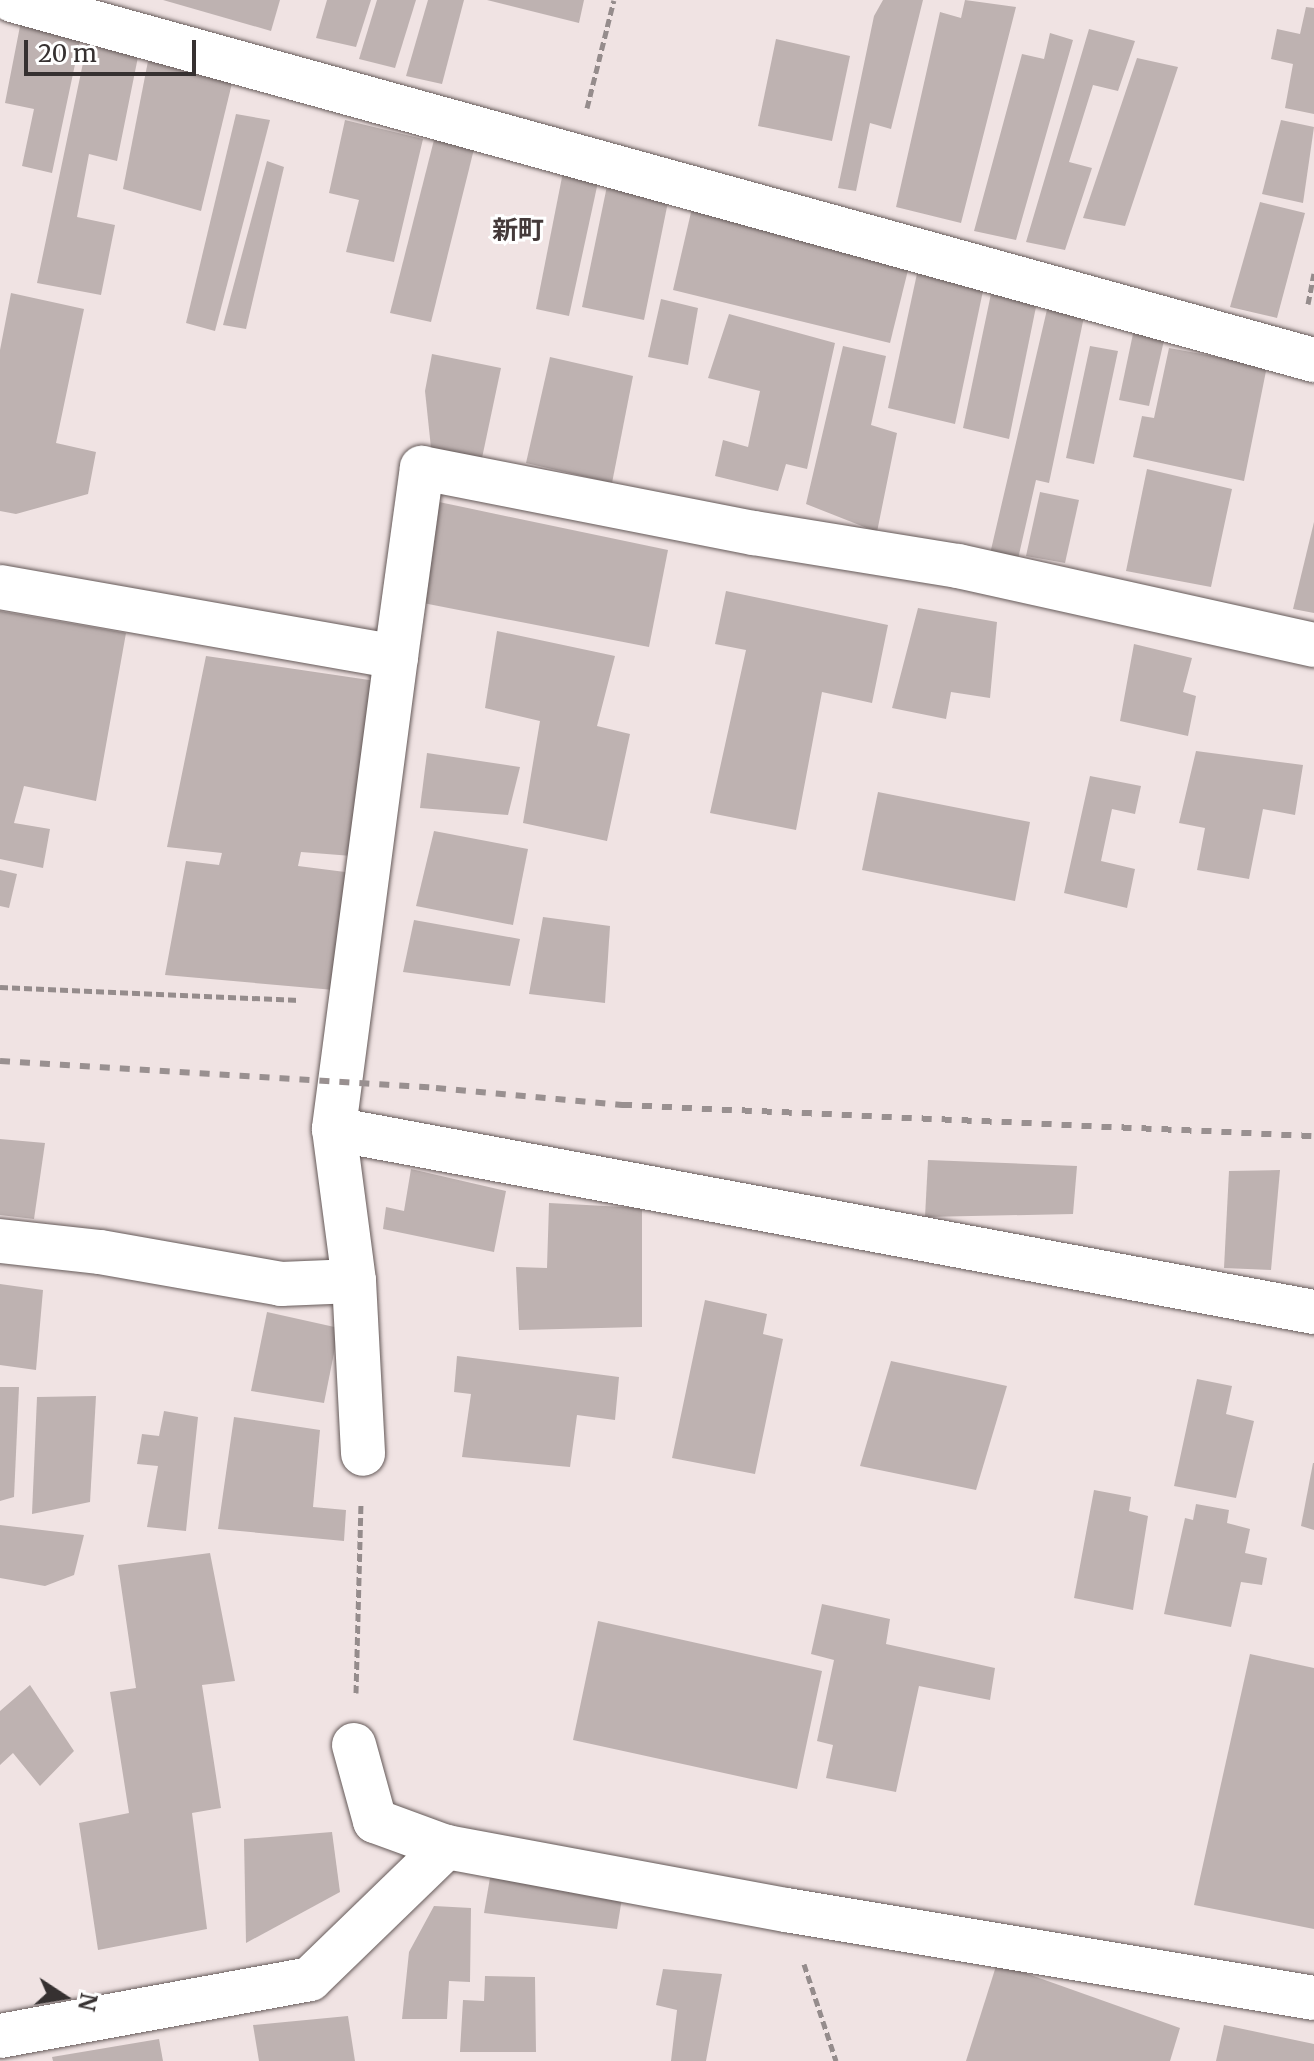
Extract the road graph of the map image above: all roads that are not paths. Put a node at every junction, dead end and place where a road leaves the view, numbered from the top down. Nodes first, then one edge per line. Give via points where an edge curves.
1 (12, 0) edge
2 (1314, 360) edge
3 (0, 587) edge
4 (1314, 645) edge
5 (396, 657) junction
6 (334, 1129) junction
7 (0, 1241) edge
8 (354, 1281) junction
9 (1314, 1312) edge
10 (363, 1454) road end
11 (354, 1745) road end
12 (446, 1847) junction
13 (1314, 1998) edge
14 (0, 2036) edge

1 - 2 street
3 - 5 street
4 - 5 street via 958,566 754,533 422,468
5 - 6 street
6 - 8 street
6 - 9 street
7 - 8 street via 100,1252 281,1284
8 - 10 street
11 - 12 street via 375,1821
12 - 13 street
12 - 14 street via 310,1979

